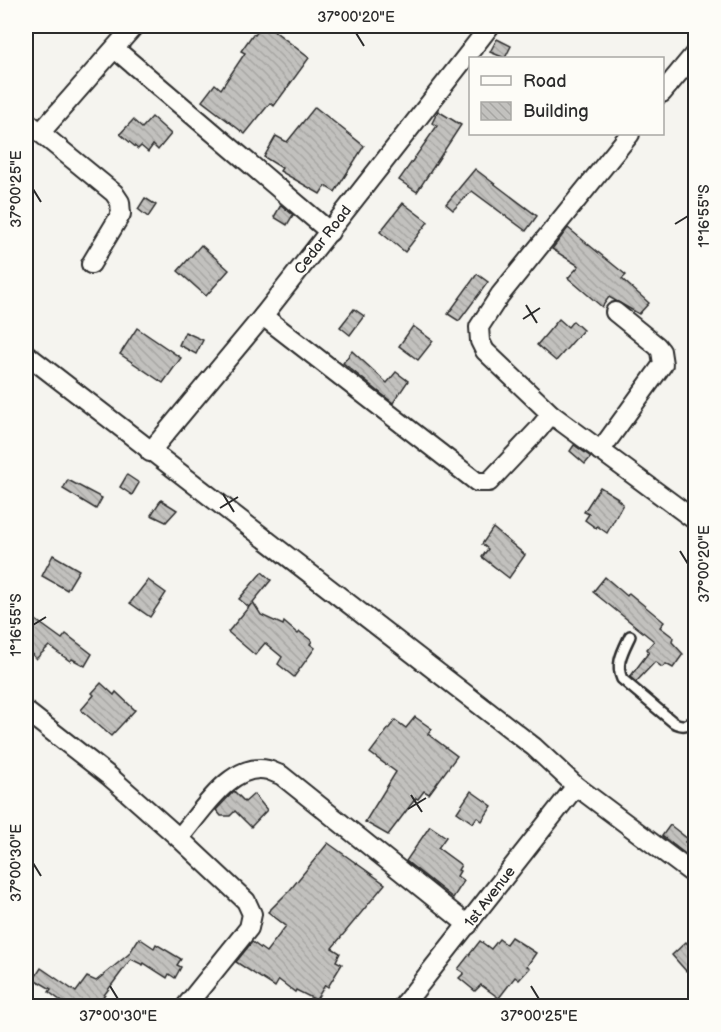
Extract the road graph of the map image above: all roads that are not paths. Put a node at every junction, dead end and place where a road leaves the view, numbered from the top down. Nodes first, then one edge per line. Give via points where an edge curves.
1 (134, 26) edge
2 (490, 26) edge
3 (115, 49) junction
4 (696, 52) edge
5 (664, 92) edge
6 (26, 121) edge
7 (41, 132) junction
8 (629, 135) edge
9 (330, 232) junction
10 (91, 264) dead end
11 (615, 312) dead end
12 (263, 316) junction
13 (26, 354) edge
14 (551, 414) junction
15 (600, 451) junction
16 (150, 452) junction
17 (696, 521) edge
18 (630, 636) dead end
19 (26, 711) edge
20 (696, 720) edge
21 (576, 786) junction
22 (179, 838) junction
23 (696, 876) edge
24 (468, 925) junction
25 (186, 1006) edge
26 (403, 1006) edge

1 - 3 street
2 - 9 street, Cedar Road
3 - 7 street
3 - 9 street
4 - 5 street
6 - 7 street
7 - 10 street via 114,192 120,202 121,214
8 - 14 street via 500,295 479,327 485,351
9 - 12 street, Cedar Road
11 - 15 street via 657,346 663,364
12 - 14 street via 477,482 489,482
12 - 16 street, Cedar Road
13 - 16 street
14 - 15 street
15 - 17 street
16 - 21 street via 534,747
18 - 20 lane via 618,671 622,679 673,722 688,725
19 - 22 street
21 - 23 street
21 - 24 street, 1st Avenue
22 - 24 street via 232,778 267,769 281,776
22 - 25 street via 246,901 252,914 249,928
24 - 26 street, 1st Avenue

